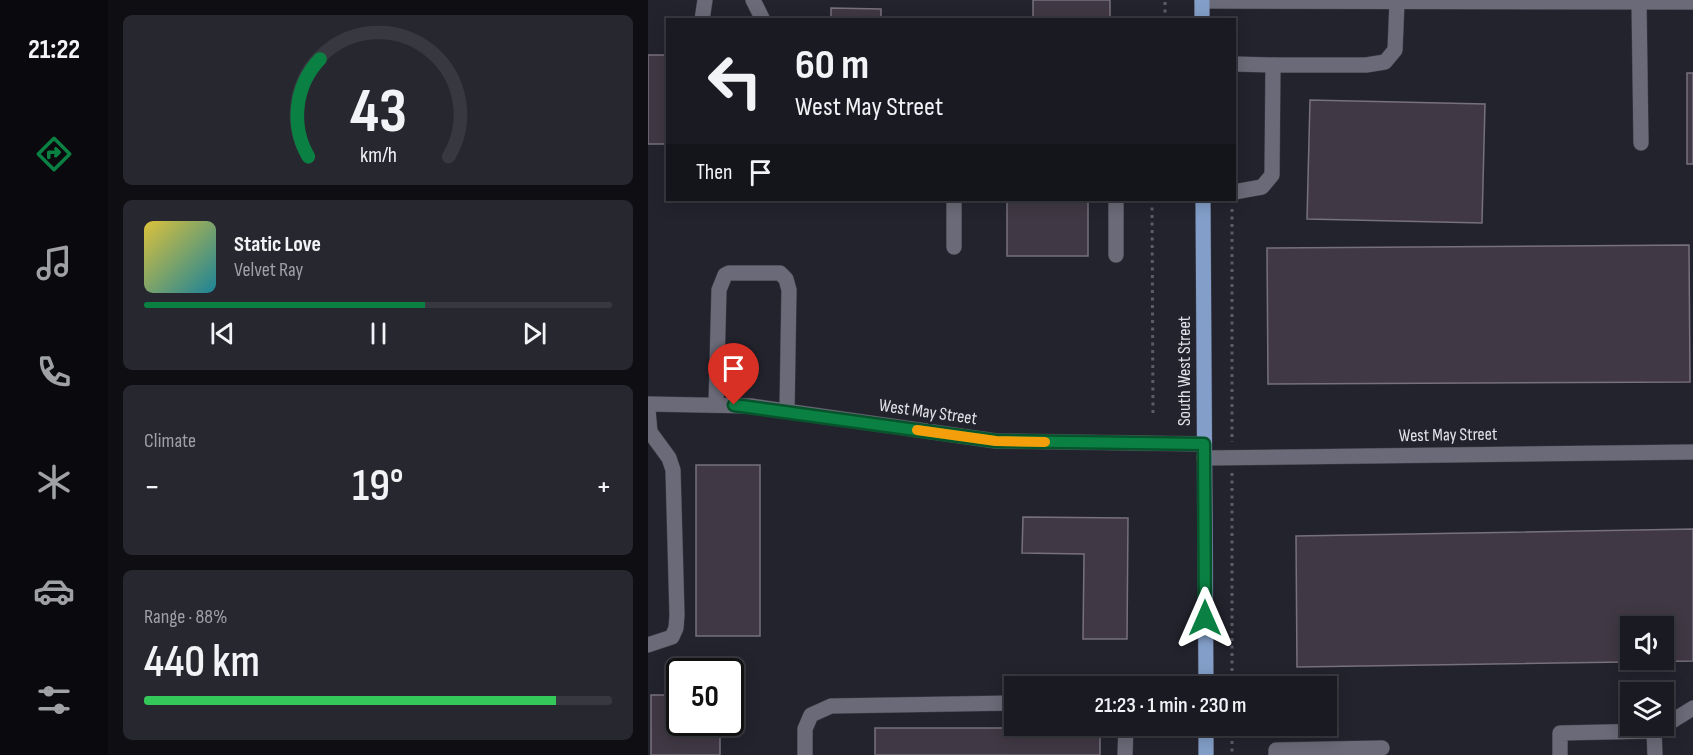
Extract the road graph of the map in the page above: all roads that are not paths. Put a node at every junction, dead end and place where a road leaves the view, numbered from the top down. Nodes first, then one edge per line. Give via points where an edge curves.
1 (705, 0) edge
2 (753, 0) edge
3 (1202, 1) edge
4 (1623, 1) edge
5 (1397, 2) junction
6 (1639, 2) junction
7 (1693, 2) edge
8 (702, 18) edge
9 (762, 18) edge
10 (1202, 18) edge
11 (1236, 64) edge
12 (1273, 65) junction
13 (1641, 143) dead end
14 (1236, 192) edge
15 (954, 201) edge
16 (1116, 201) edge
17 (1203, 201) edge
18 (954, 247) dead end
19 (1116, 255) dead end
20 (648, 404) edge
21 (716, 405) junction
22 (648, 410) edge
23 (787, 411) junction
24 (649, 433) edge
25 (1204, 451) junction
26 (1693, 452) edge
27 (648, 645) edge
28 (1206, 676) edge
29 (1004, 703) edge
30 (1693, 708) edge
31 (1674, 720) edge
32 (1620, 730) edge
33 (1126, 736) edge
34 (1206, 736) edge
35 (1659, 736) edge
36 (1382, 748) dead end
37 (805, 755) edge
38 (1125, 755) edge
39 (1206, 755) edge
40 (1276, 755) edge
41 (1560, 755) edge
42 (1655, 755) edge

1 - 8 street
2 - 9 street
3 - 5 street
3 - 10 main road
4 - 5 street
4 - 6 street
5 - 12 street via 1395,50 1385,62
6 - 7 street
6 - 13 street
11 - 12 street
12 - 14 street via 1272,175 1262,187
15 - 18 street
16 - 19 street
17 - 25 main road, South West Street
20 - 21 street, West May Street
21 - 23 street, West May Street
21 - 23 street via 722,280 729,273 780,273 789,290
22 - 24 street
23 - 25 street, West May Street via 996,441
24 - 27 street via 669,458 673,470 676,622 672,637
25 - 26 street, West May Street
25 - 28 main road, South West Street
29 - 37 street via 831,706 811,715 805,729
30 - 31 street
32 - 41 street via 1560,733
33 - 38 street
34 - 39 main road
35 - 42 street
36 - 40 street via 1276,750

